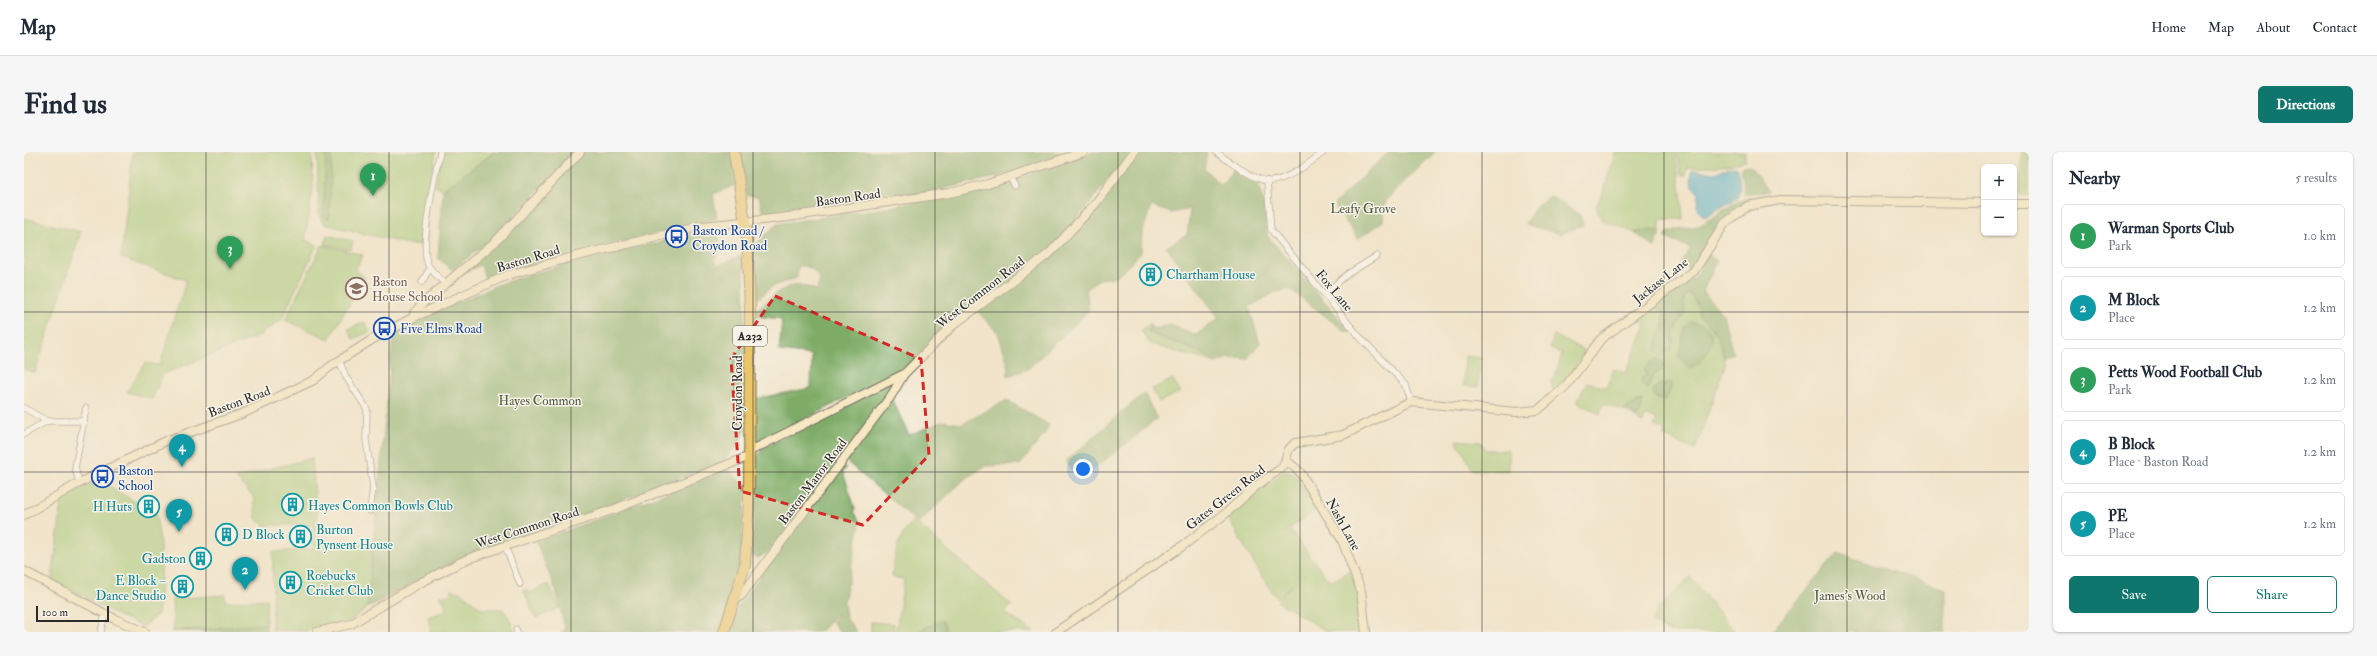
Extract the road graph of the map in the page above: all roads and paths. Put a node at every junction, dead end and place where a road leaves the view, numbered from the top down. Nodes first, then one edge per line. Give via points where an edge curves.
1 (440, 152) edge
2 (580, 152) edge
3 (734, 152) edge
4 (1084, 152) edge
5 (1134, 152) edge
6 (1216, 152) edge
7 (1324, 152) edge
8 (1010, 178) junction
9 (1267, 181) junction
10 (1015, 186) dead end
11 (1981, 203) edge
12 (2017, 204) edge
13 (2029, 204) edge
14 (746, 221) junction
15 (1377, 256) dead end
16 (430, 268) junction
17 (422, 282) dead end
18 (444, 283) junction
19 (1324, 294) junction
20 (414, 317) junction
21 (339, 360) junction
22 (904, 374) junction
23 (1411, 402) junction
24 (24, 408) edge
25 (86, 408) dead end
26 (84, 420) junction
27 (47, 421) junction
28 (24, 434) edge
29 (750, 453) junction
30 (1286, 460) junction
31 (79, 483) junction
32 (370, 511) dead end
33 (24, 515) edge
34 (505, 546) junction
35 (24, 571) edge
36 (520, 584) dead end
37 (735, 598) junction
38 (105, 613) junction
39 (101, 632) edge
40 (145, 632) edge
41 (317, 632) edge
42 (724, 632) edge
43 (1056, 632) edge
44 (1366, 632) edge

1 - 16 street via 427,225 426,256
2 - 18 street via 496,241
3 - 14 highway, Croydon Road / A232
4 - 8 street, Baston Road
5 - 22 street, West Common Road via 1095,204 1050,253 953,325
6 - 9 street via 1252,175
7 - 9 street via 1304,167 1280,179
8 - 10 street
8 - 14 street, Baston Road via 949,194 903,202
9 - 19 street, Fox Lane via 1271,230
11 - 23 street, Jackass Lane via 1780,200 1748,206 1725,223 1694,271 1601,339 1565,387 1538,410 1516,412
12 - 13 street
14 - 20 street, Baston Road via 702,226 519,272 478,287
14 - 29 highway, Croydon Road / A232 via 750,308
15 - 19 street via 1349,273
16 - 17 street
16 - 18 street
18 - 20 street via 414,313
19 - 23 street, Fox Lane via 1358,336 1406,385
20 - 21 street, Baston Road
21 - 31 street, Baston Road via 314,380 275,400 168,440
21 - 32 street via 346,377 367,409 366,440 373,487
22 - 29 street, West Common Road
22 - 37 street, Baston Manor Road via 891,396 809,506 741,596
23 - 30 street, Gates Green Road via 1343,435 1295,443 1289,449
24 - 27 street
25 - 26 street
26 - 27 street
26 - 31 street via 74,468
27 - 28 street
29 - 34 street, West Common Road via 615,509
29 - 37 highway, Croydon Road / A232 via 746,558
30 - 43 street, Gates Green Road via 1278,471 1182,547
30 - 44 street, Nash Lane via 1300,472 1342,540 1361,591
31 - 33 street, Baston Road
34 - 36 street
34 - 41 street, West Common Road via 467,559 425,580 351,624
35 - 38 street
37 - 42 highway, Croydon Road / A232
38 - 39 street
38 - 40 street

